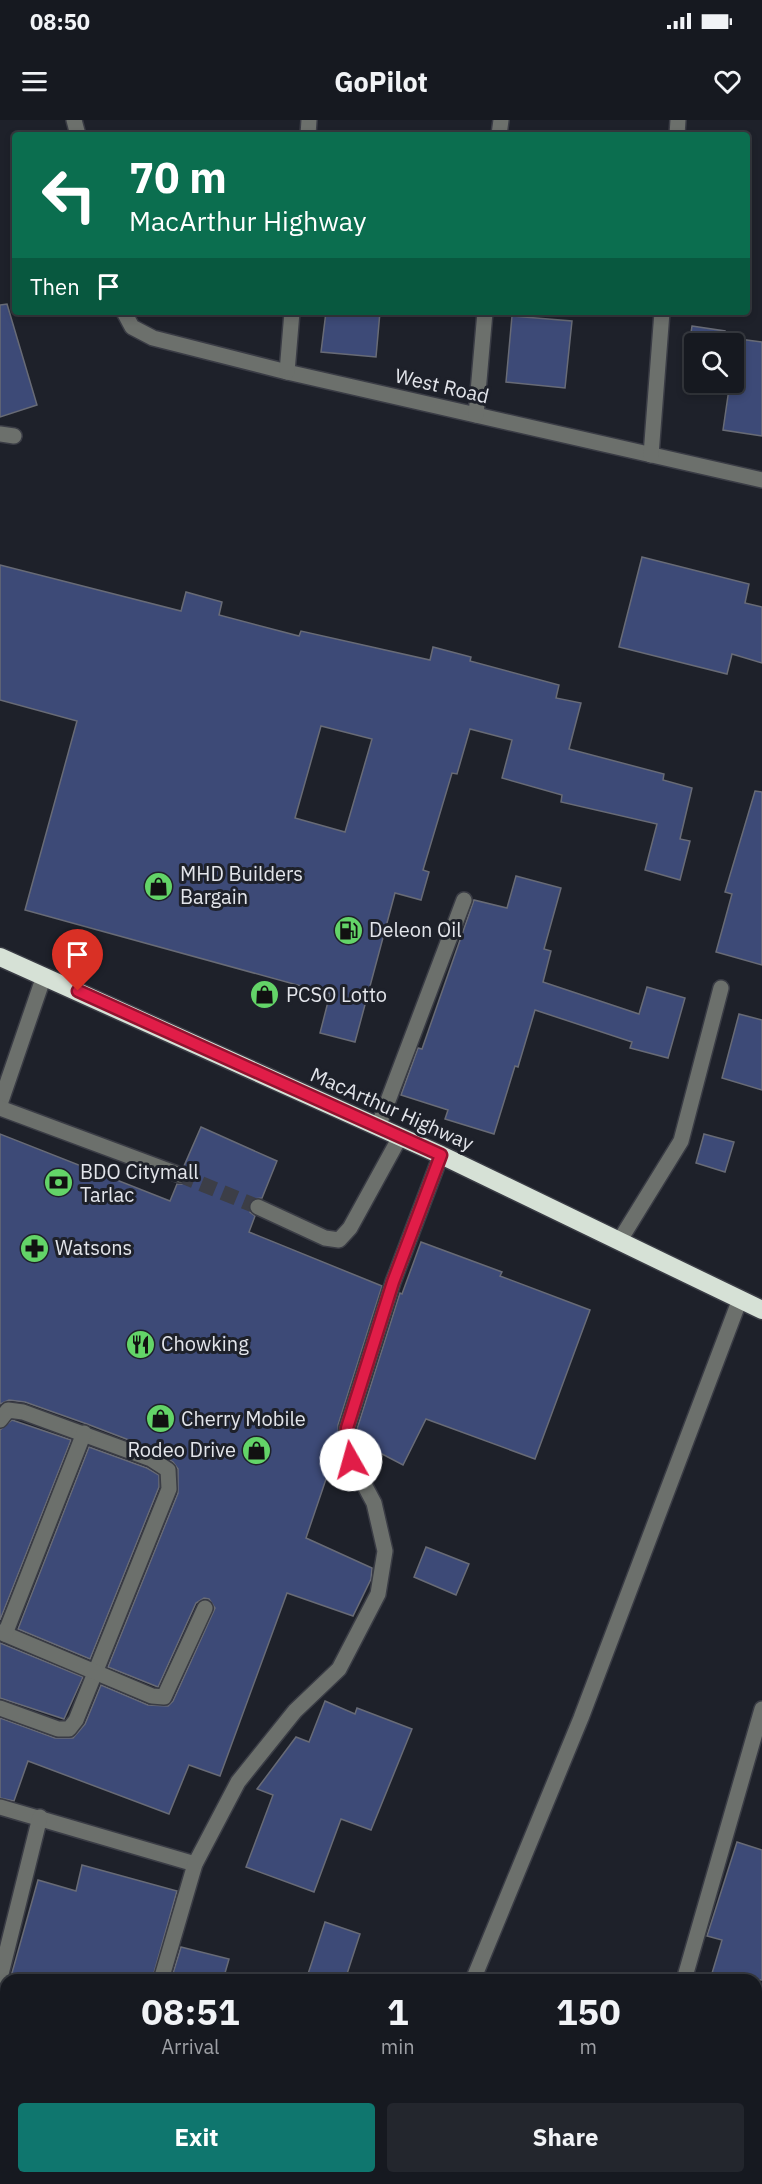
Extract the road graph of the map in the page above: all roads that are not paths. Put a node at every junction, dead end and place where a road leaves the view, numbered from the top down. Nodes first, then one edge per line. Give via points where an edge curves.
1 (126, 315) edge
2 (292, 315) edge
3 (485, 315) edge
4 (662, 315) edge
5 (287, 372) junction
6 (476, 415) junction
7 (651, 455) junction
8 (762, 480) edge
9 (464, 900) dead end
10 (0, 957) edge
11 (44, 976) junction
12 (721, 988) dead end
13 (0, 1104) edge
14 (0, 1108) edge
15 (378, 1127) junction
16 (400, 1137) junction
17 (441, 1155) junction
18 (180, 1175) tunnel mouth
19 (258, 1207) tunnel mouth
20 (620, 1240) junction
21 (740, 1299) junction
22 (762, 1310) edge
23 (0, 1420) edge
24 (84, 1433) junction
25 (205, 1608) dead end
26 (2, 1633) edge
27 (95, 1672) junction
28 (0, 1708) edge
29 (762, 1709) edge
30 (0, 1807) edge
31 (40, 1817) junction
32 (195, 1864) junction
33 (1, 1974) edge
34 (163, 1974) edge
35 (475, 1974) edge
36 (686, 1974) edge

1 - 5 street, West Road via 132,327 153,338
2 - 5 street
3 - 6 street
4 - 7 street
5 - 6 street, West Road
6 - 7 street, West Road
7 - 8 street, West Road
9 - 15 street
10 - 11 highway, MacArthur Highway
11 - 13 street
11 - 15 highway, MacArthur Highway
12 - 20 street via 681,1141
14 - 18 street
15 - 16 highway, MacArthur Highway
16 - 17 highway, MacArthur Highway
16 - 19 street via 339,1240 325,1238
17 - 20 highway, MacArthur Highway
17 - 32 street via 393,1282 347,1428 351,1460 374,1503 385,1551 378,1594 339,1669 295,1711 238,1782
20 - 21 highway, MacArthur Highway
21 - 22 highway, MacArthur Highway
21 - 35 street via 581,1718
23 - 24 street via 8,1410 24,1412
24 - 26 street
24 - 27 street via 152,1459 168,1470 169,1489
25 - 27 street via 164,1696 152,1696
26 - 27 street
27 - 28 street via 69,1729 58,1729
29 - 36 street
30 - 31 street
31 - 32 street
31 - 33 street
32 - 34 street

